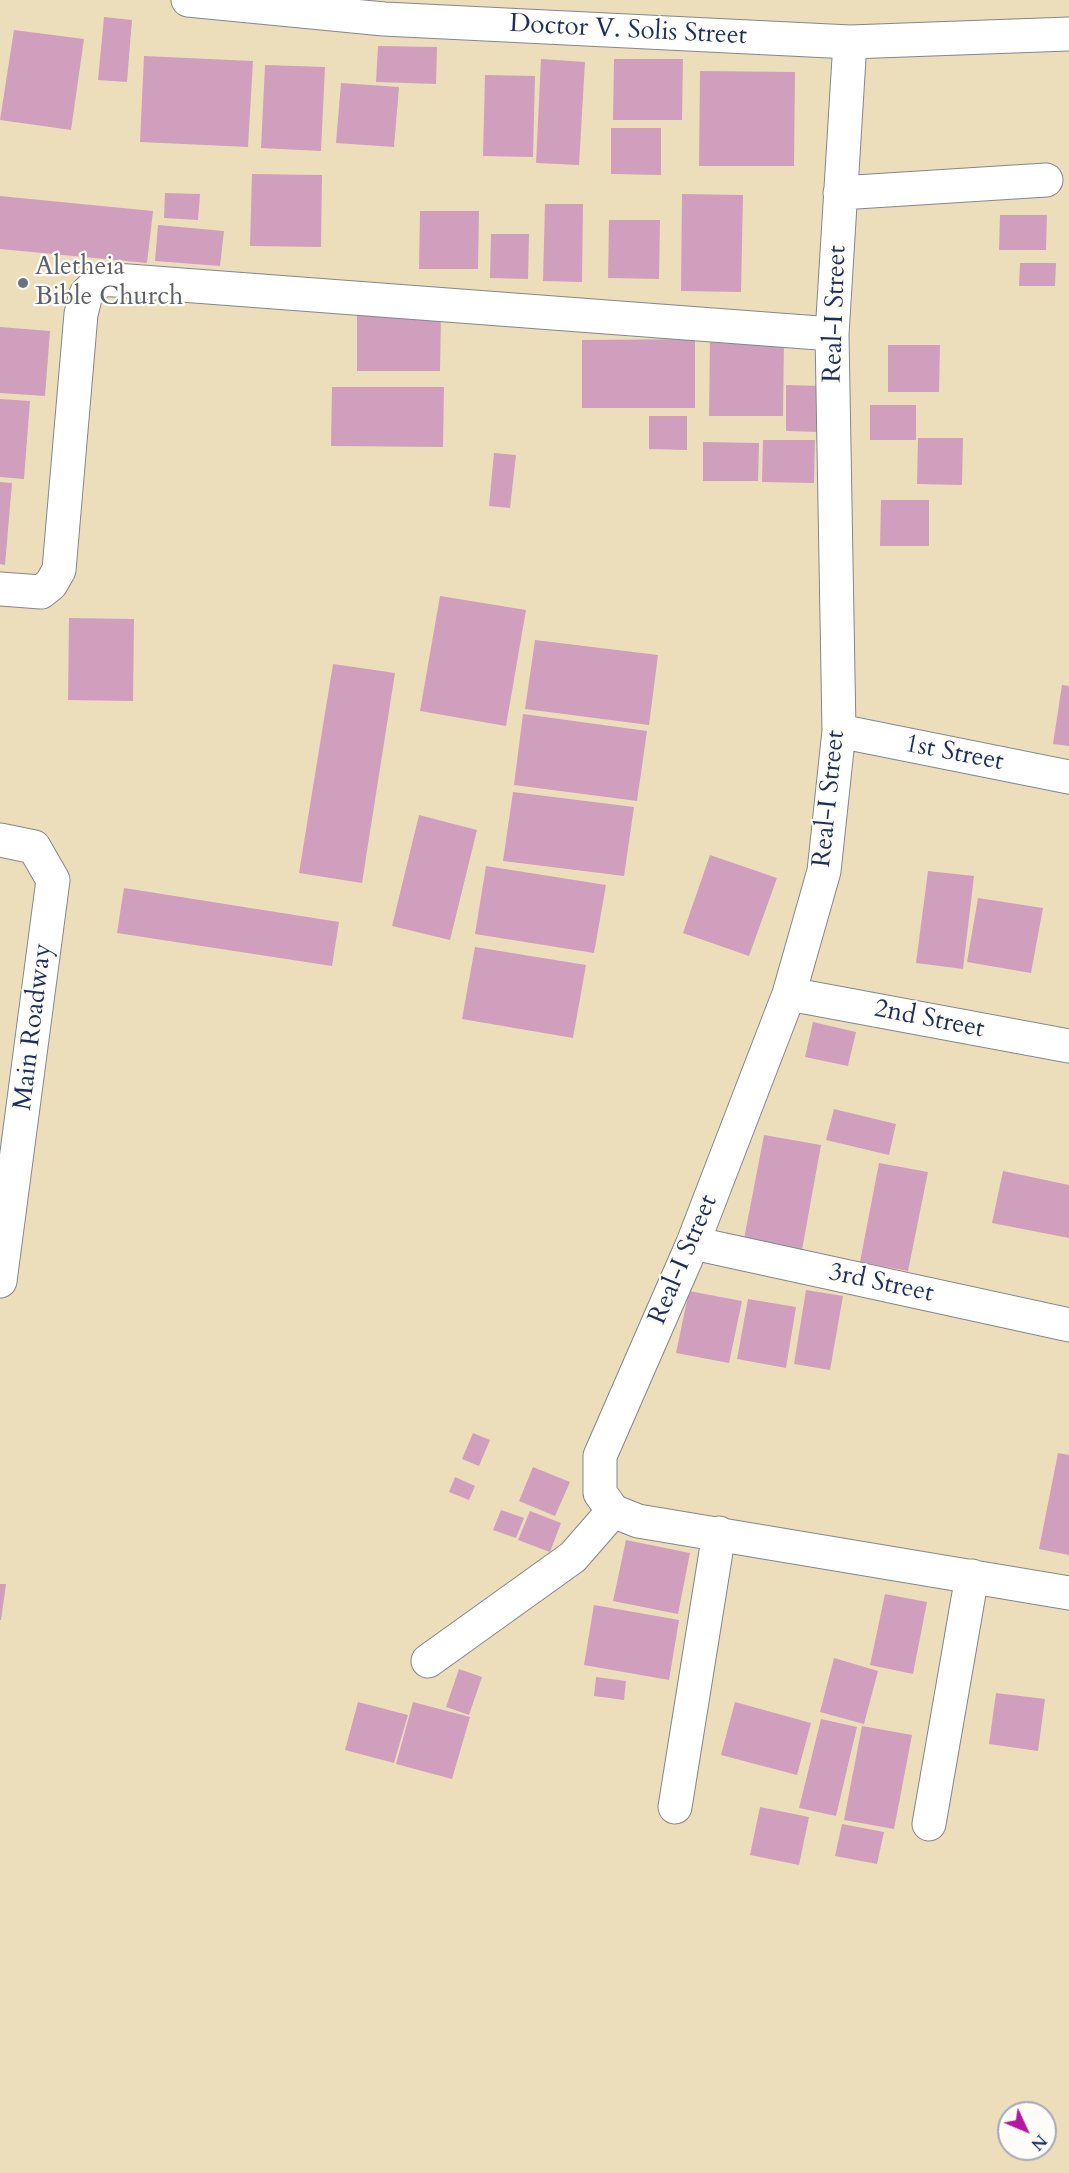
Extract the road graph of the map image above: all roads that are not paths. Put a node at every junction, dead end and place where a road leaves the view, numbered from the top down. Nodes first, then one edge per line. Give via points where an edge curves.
1 (188, 0) edge
2 (385, 10) edge
3 (1069, 34) edge
4 (850, 42) junction
5 (1046, 180) dead end
6 (840, 193) junction
7 (832, 334) junction
8 (0, 589) edge
9 (838, 731) junction
10 (1069, 777) edge
11 (0, 840) edge
12 (789, 994) junction
13 (1069, 1046) edge
14 (693, 1243) junction
15 (1, 1268) edge
16 (1069, 1325) edge
17 (613, 1511) junction
18 (718, 1533) junction
19 (972, 1576) junction
20 (1069, 1593) edge
21 (428, 1661) dead end
22 (675, 1807) dead end
23 (929, 1824) dead end

1 - 2 street, Doctor V. Solis Street
2 - 4 street, Doctor V. Solis Street
3 - 4 street, Doctor V. Solis Street
4 - 6 street, Real-I Street
5 - 6 street
6 - 7 street, Real-I Street
7 - 8 street via 102,279 86,294 81,314 59,570 41,592
7 - 9 street, Real-I Street
9 - 10 street, 1st Street
9 - 12 street, Real-I Street via 824,871
11 - 15 street, Main Roadway via 34,847 53,880
12 - 13 street, 2nd Street
12 - 14 street, Real-I Street
14 - 16 street, 3rd Street
14 - 17 street, Real-I Street via 600,1456 600,1493
17 - 18 street via 638,1521
17 - 21 street via 573,1557
18 - 19 street
18 - 22 street
19 - 20 street
19 - 23 street

